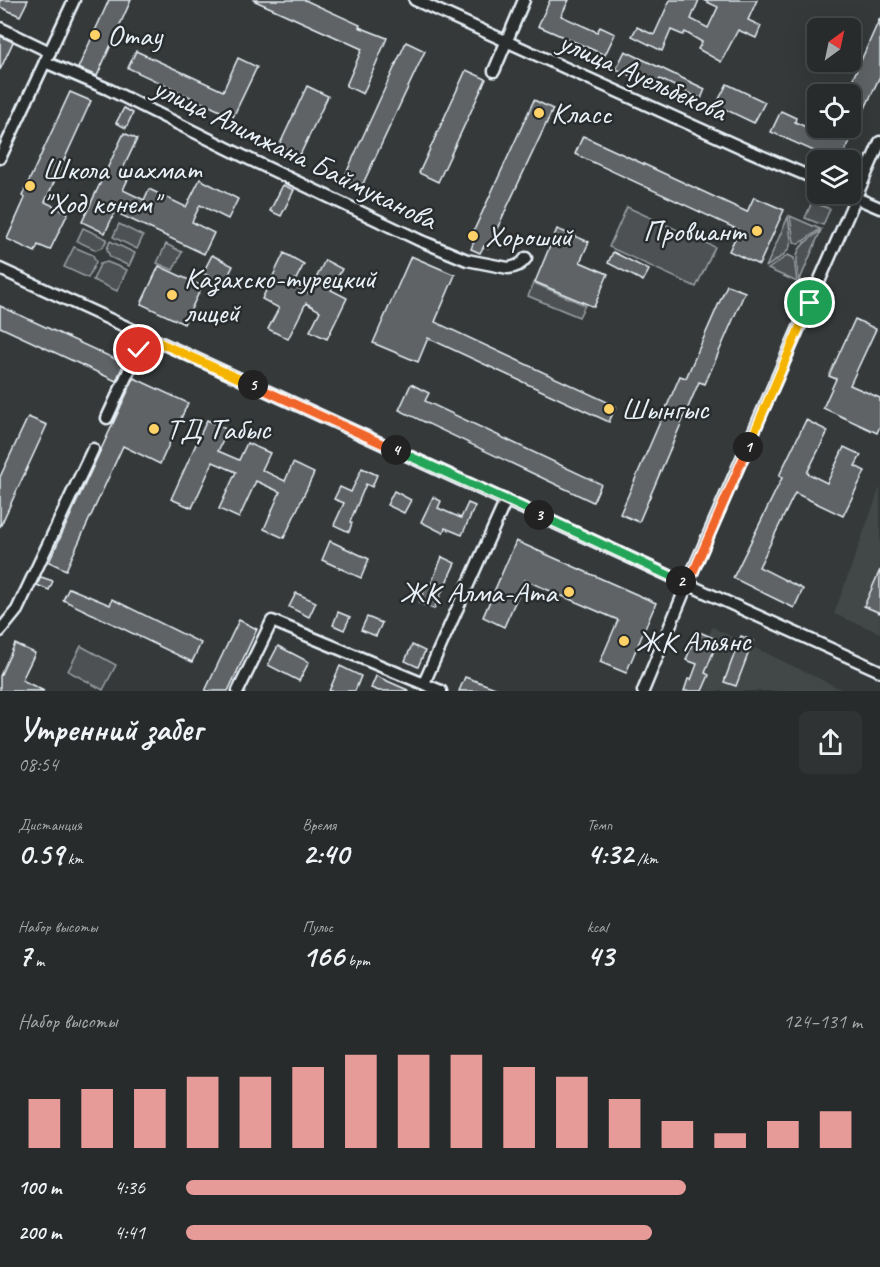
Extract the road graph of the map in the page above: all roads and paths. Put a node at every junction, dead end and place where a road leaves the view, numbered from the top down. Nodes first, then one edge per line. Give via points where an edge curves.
1 (74, 0) edge
2 (415, 0) edge
3 (524, 0) edge
4 (0, 28) edge
5 (507, 41) junction
6 (48, 57) junction
7 (494, 72) dead end
8 (880, 142) edge
9 (0, 158) edge
10 (807, 175) edge
11 (861, 177) edge
12 (861, 200) edge
13 (848, 204) edge
14 (880, 208) edge
15 (526, 258) dead end
16 (0, 269) edge
17 (145, 336) junction
18 (107, 418) dead end
19 (93, 449) dead end
20 (506, 500) junction
21 (688, 584) junction
22 (0, 631) edge
23 (880, 671) edge
24 (424, 683) junction
25 (238, 691) edge
26 (441, 691) edge
27 (643, 691) edge

1 - 6 street
2 - 5 street, улица Ауельбекова
3 - 5 street
4 - 6 street, улица Алимжана Баймуканова
5 - 7 street
5 - 10 street, улица Ауельбекова
6 - 9 street
6 - 15 street, улица Алимжана Баймуканова via 419,240 467,260 508,267 519,265
8 - 11 street
12 - 14 street
13 - 21 street
16 - 17 street
17 - 18 street
17 - 20 street
19 - 22 street via 25,595
20 - 21 street
20 - 24 street
21 - 23 street
21 - 27 street
24 - 25 street via 272,621
24 - 26 street

